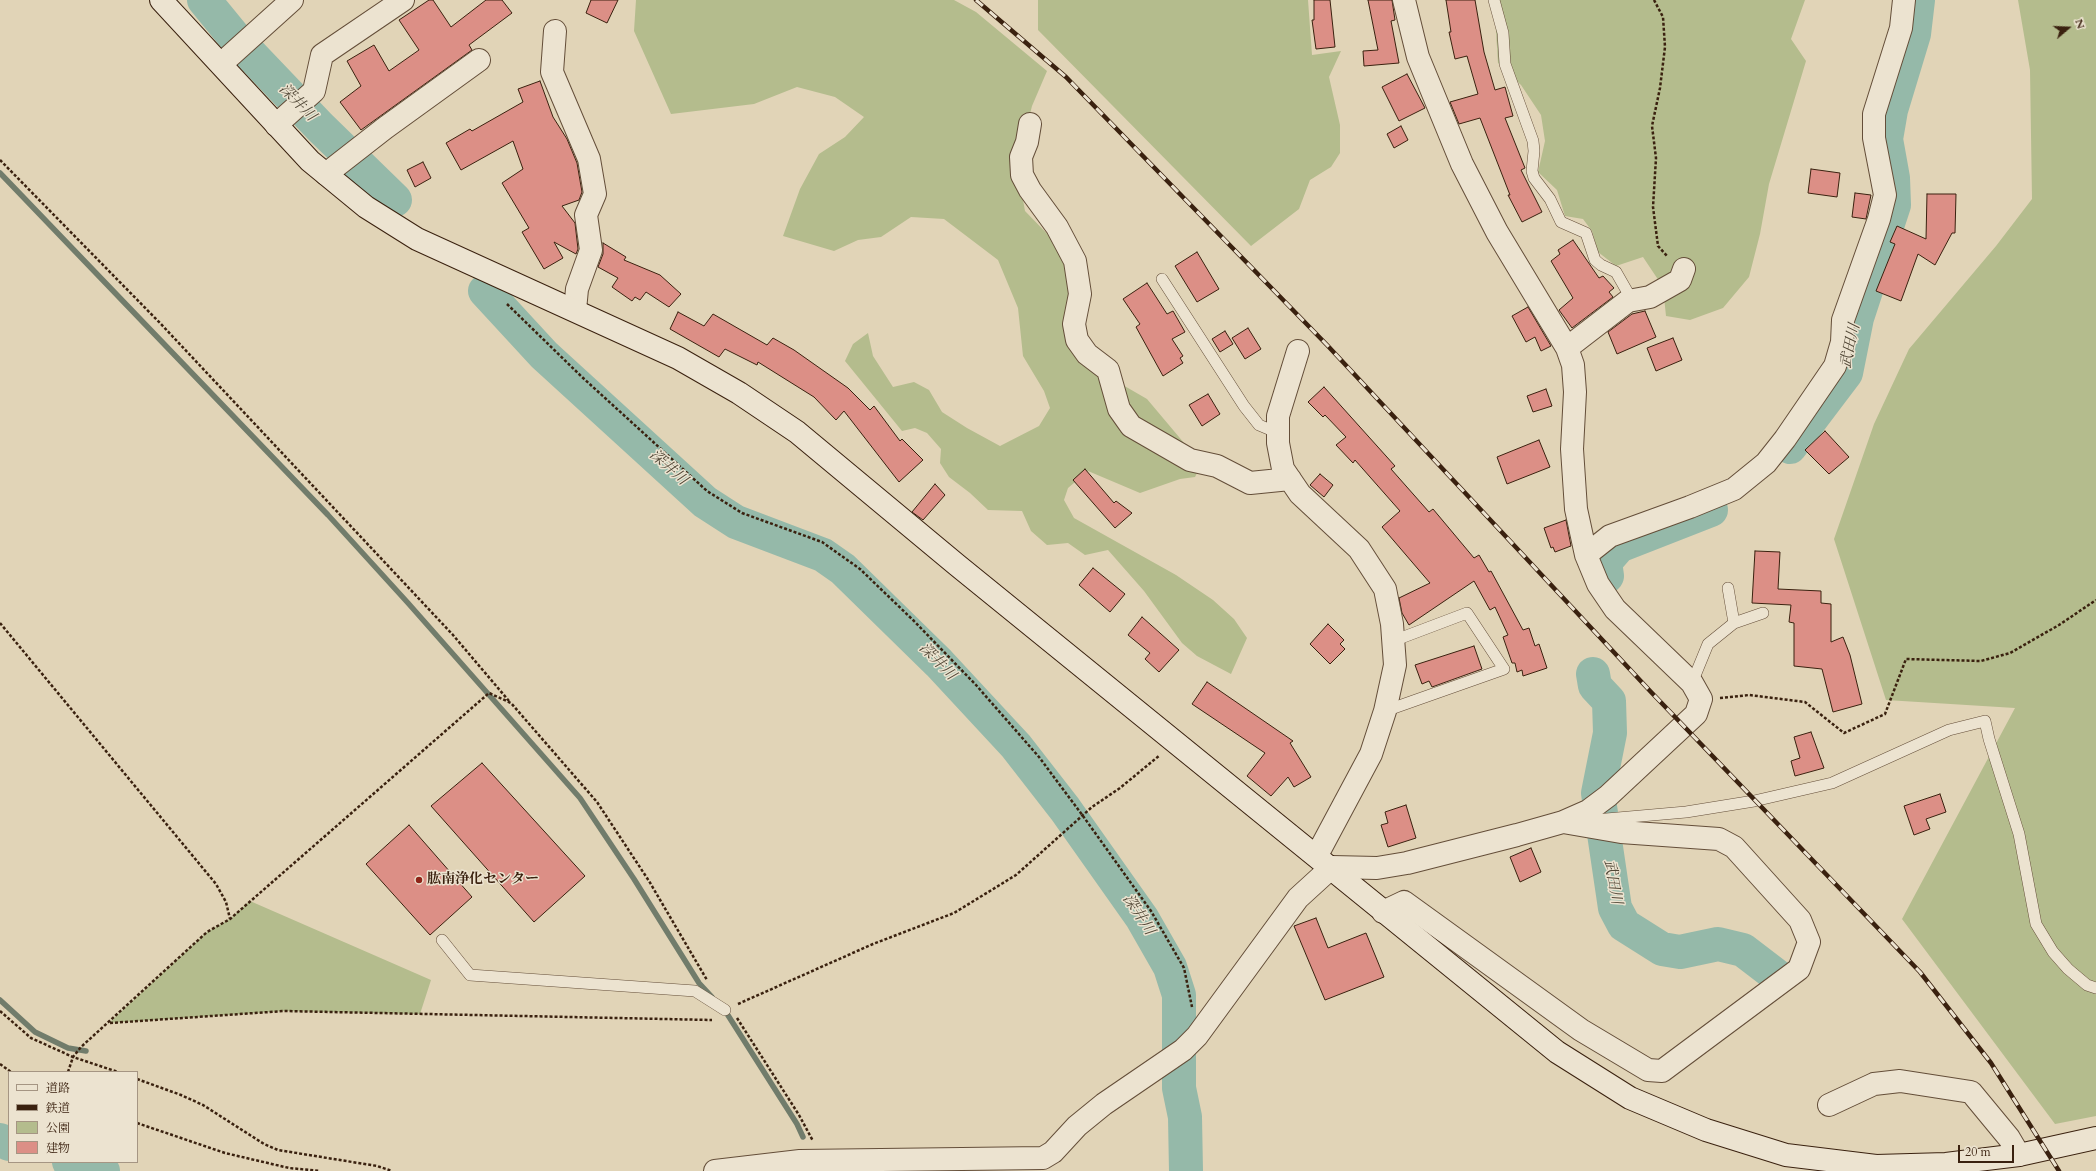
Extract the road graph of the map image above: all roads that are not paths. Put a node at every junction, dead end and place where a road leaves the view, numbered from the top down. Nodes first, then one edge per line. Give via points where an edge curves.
1 (161, 0) edge
2 (292, 0) edge
3 (404, 0) edge
4 (1404, 0) edge
5 (1494, 0) edge
6 (1904, 0) edge
7 (554, 32) dead end
8 (479, 60) dead end
9 (221, 64) junction
10 (276, 124) junction
11 (1030, 124) dead end
12 (326, 174) junction
13 (1684, 268) road end
14 (1162, 279) dead end
15 (1632, 300) junction
16 (575, 310) junction
17 (1567, 348) junction
18 (1298, 351) dead end
19 (1278, 433) junction
20 (1290, 479) junction
21 (1586, 555) junction
22 (1728, 588) dead end
23 (1763, 613) dead end
24 (1734, 623) junction
25 (1393, 641) junction
26 (1697, 691) junction
27 (1385, 711) junction
28 (1562, 822) junction
29 (1324, 861) junction
30 (1383, 912) junction
31 (442, 940) dead end
32 (2096, 988) edge
33 (725, 1010) road end
34 (1829, 1105) dead end
35 (2096, 1138) edge
36 (2018, 1156) junction
37 (715, 1171) edge

1 - 9 street
2 - 9 street
3 - 10 street via 322,55 314,91
4 - 17 street via 1418,57 1462,164 1497,232
5 - 15 lane via 1503,33 1505,64 1533,141 1534,178 1550,199 1561,222 1586,233 1595,260 1616,272
6 - 21 street via 1901,28 1874,114 1874,138 1884,196 1879,218 1843,320 1842,342 1835,366 1766,463 1734,488 1690,508 1610,536
7 - 16 street via 552,72 589,158 595,194 586,215 590,250 577,289
8 - 12 street
9 - 10 street
10 - 12 street via 310,161
11 - 20 street via 1022,157 1022,175 1057,227 1075,261 1080,294 1074,324 1077,340 1087,354 1108,370 1119,409 1131,426 1190,460 1216,466 1250,483
12 - 16 street via 366,207 417,239
13 - 15 street via 1680,280 1667,288 1650,297
14 - 19 lane via 1244,406 1259,425
15 - 17 street
16 - 29 street via 678,358 739,393 796,432
17 - 21 street via 1573,365 1575,392 1572,450 1576,509
18 - 19 street via 1278,416
19 - 20 street via 1283,469
20 - 25 street via 1300,494 1359,549 1385,589
21 - 26 street via 1598,584 1616,609
22 - 24 lane
23 - 24 lane
24 - 26 lane via 1708,644
25 - 27 street via 1395,666
25 - 27 lane via 1467,614 1504,669
26 - 28 street via 1696,714 1608,796 1588,811
27 - 29 street via 1371,754
28 - 29 street via 1407,863 1377,868
28 - 30 street via 1621,832 1719,839 1734,847 1800,920 1809,942 1799,969 1662,1071 1648,1070 1581,1030 1404,902
28 - 32 lane via 1686,812 1832,783 1949,730 1985,721 1988,739 2019,834 2036,924 2053,952 2068,969 2087,985
29 - 30 street
29 - 37 street via 1191,1042 1166,1063 1104,1104 1077,1126 1053,1152 1043,1158 824,1161
30 - 36 street via 1557,1052 1630,1098 1706,1130 1786,1155 1876,1166 1946,1164
31 - 33 lane via 470,975 696,991
34 - 36 street via 1874,1084 1900,1081 1971,1092 2009,1138
35 - 36 street

